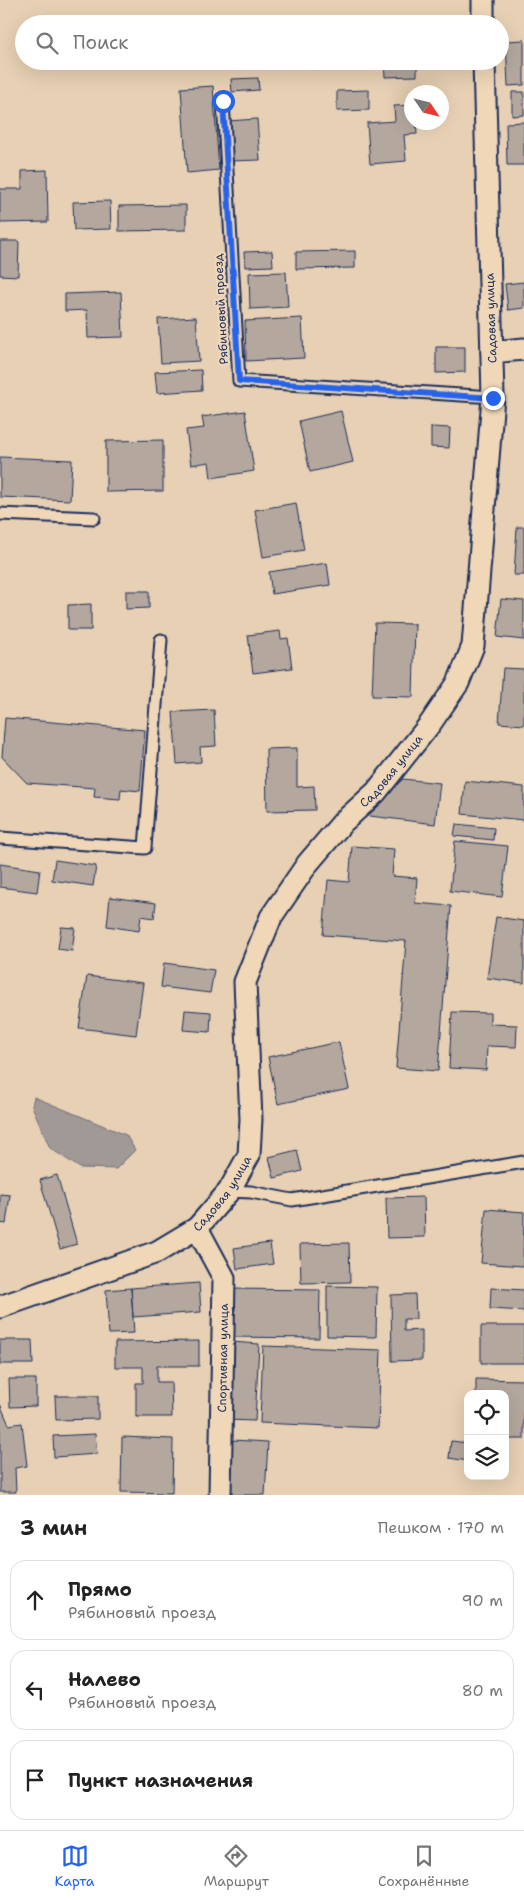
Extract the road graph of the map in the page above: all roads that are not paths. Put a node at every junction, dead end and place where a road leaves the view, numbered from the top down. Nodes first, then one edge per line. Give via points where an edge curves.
1 (483, 0) edge
2 (483, 15) edge
3 (484, 70) edge
4 (223, 101) dead end
5 (524, 349) edge
6 (492, 352) junction
7 (493, 398) junction
8 (0, 514) edge
9 (94, 518) dead end
10 (162, 640) dead end
11 (0, 838) edge
12 (524, 1162) edge
13 (229, 1191) junction
14 (197, 1228) junction
15 (0, 1307) edge
16 (220, 1495) edge

1 - 2 street
3 - 6 street, Садовая улица
4 - 7 lane, Рябиновый проезд via 239,381
5 - 6 street
6 - 7 street, Садовая улица
7 - 13 street, Садовая улица via 473,646 458,682 430,724 376,792 343,822 308,863 271,917 245,982 250,1155
8 - 9 lane
10 - 11 lane via 145,848
12 - 13 lane via 292,1200
13 - 14 street, Садовая улица
14 - 15 street, Садовая улица via 157,1252
14 - 16 street, Спортивная улица via 224,1278

